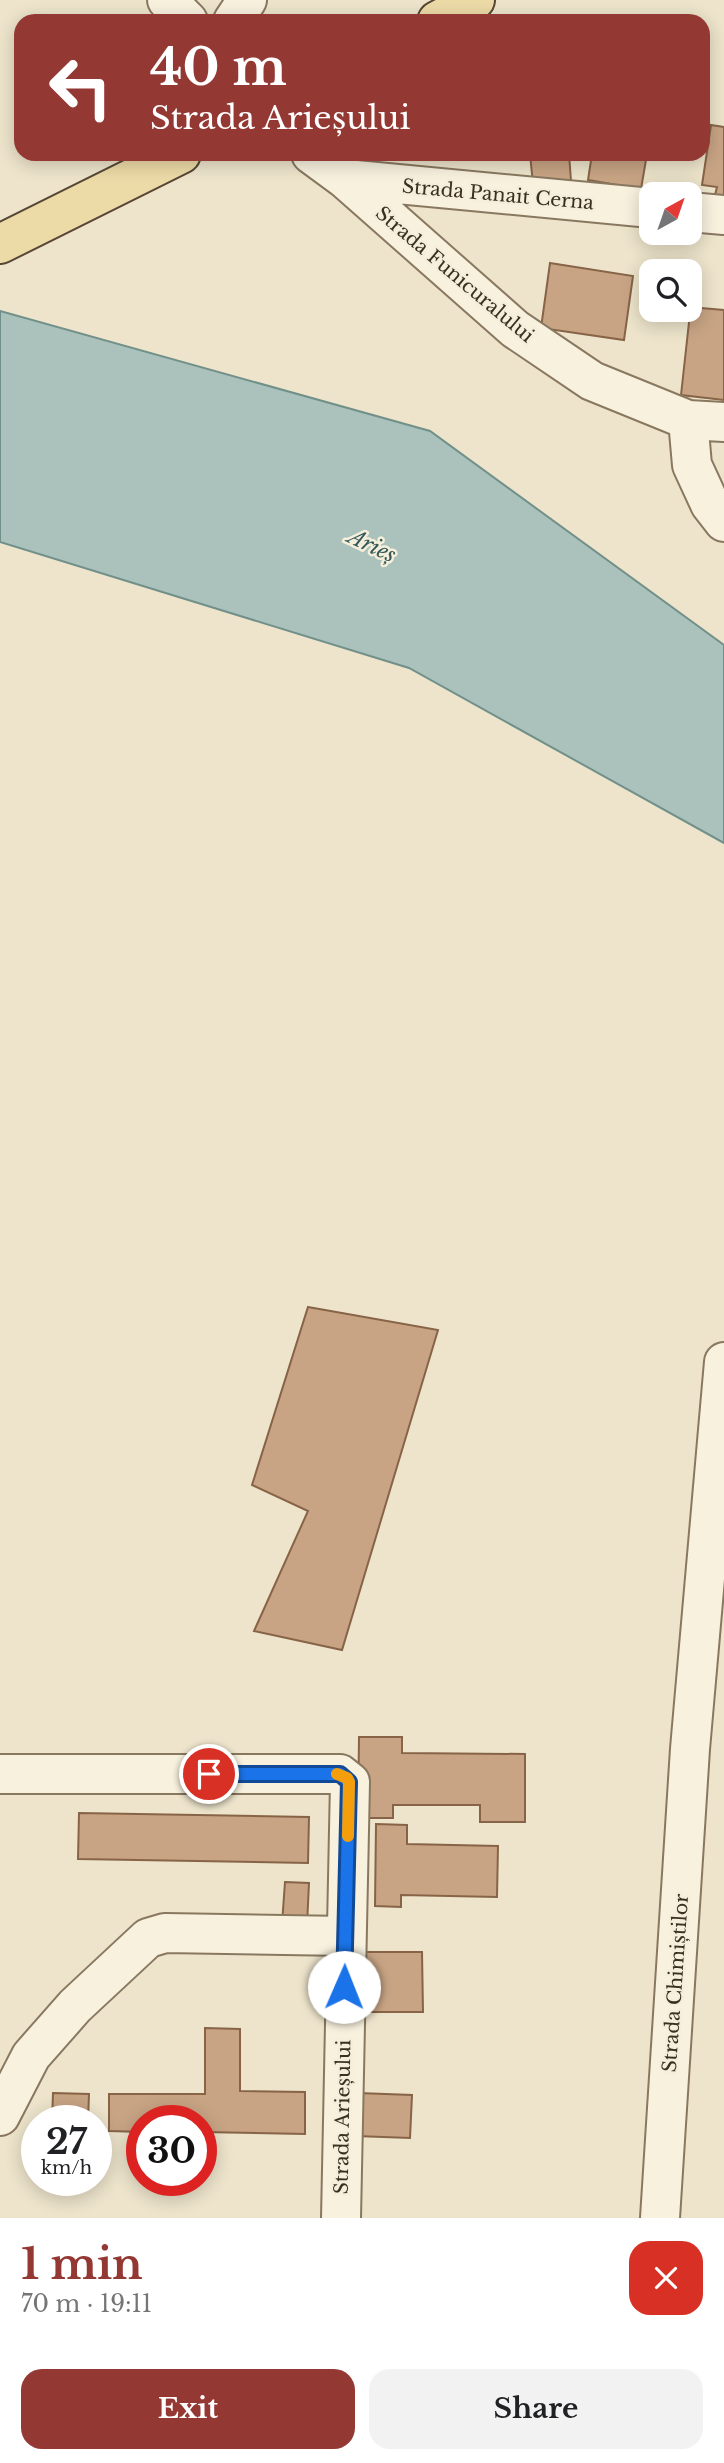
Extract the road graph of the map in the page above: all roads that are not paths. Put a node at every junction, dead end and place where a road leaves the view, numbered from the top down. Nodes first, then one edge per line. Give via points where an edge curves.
1 (167, 0) edge
2 (475, 0) edge
3 (181, 14) edge
4 (450, 14) edge
5 (167, 161) edge
6 (321, 161) edge
7 (345, 179) junction
8 (639, 207) edge
9 (702, 213) edge
10 (724, 215) edge
11 (0, 244) edge
12 (706, 421) edge
13 (724, 522) edge
14 (724, 1362) edge
15 (0, 1774) edge
16 (345, 1936) junction
17 (0, 2116) edge
18 (341, 2218) edge
19 (660, 2218) edge

1 - 3 street
2 - 4 main road
5 - 11 main road
6 - 7 street, Strada Funicuralului
7 - 8 street, Strada Panait Cerna
7 - 12 street, Strada Funicuralului via 516,329 592,381
9 - 10 street
12 - 13 street via 692,465
14 - 19 street, Strada Chimiștilor via 690,1749
15 - 16 street, Strada Arieșului via 340,1774 349,1782
16 - 17 street via 165,1933 148,1938 75,2006 31,2056
16 - 18 street, Strada Arieșului

